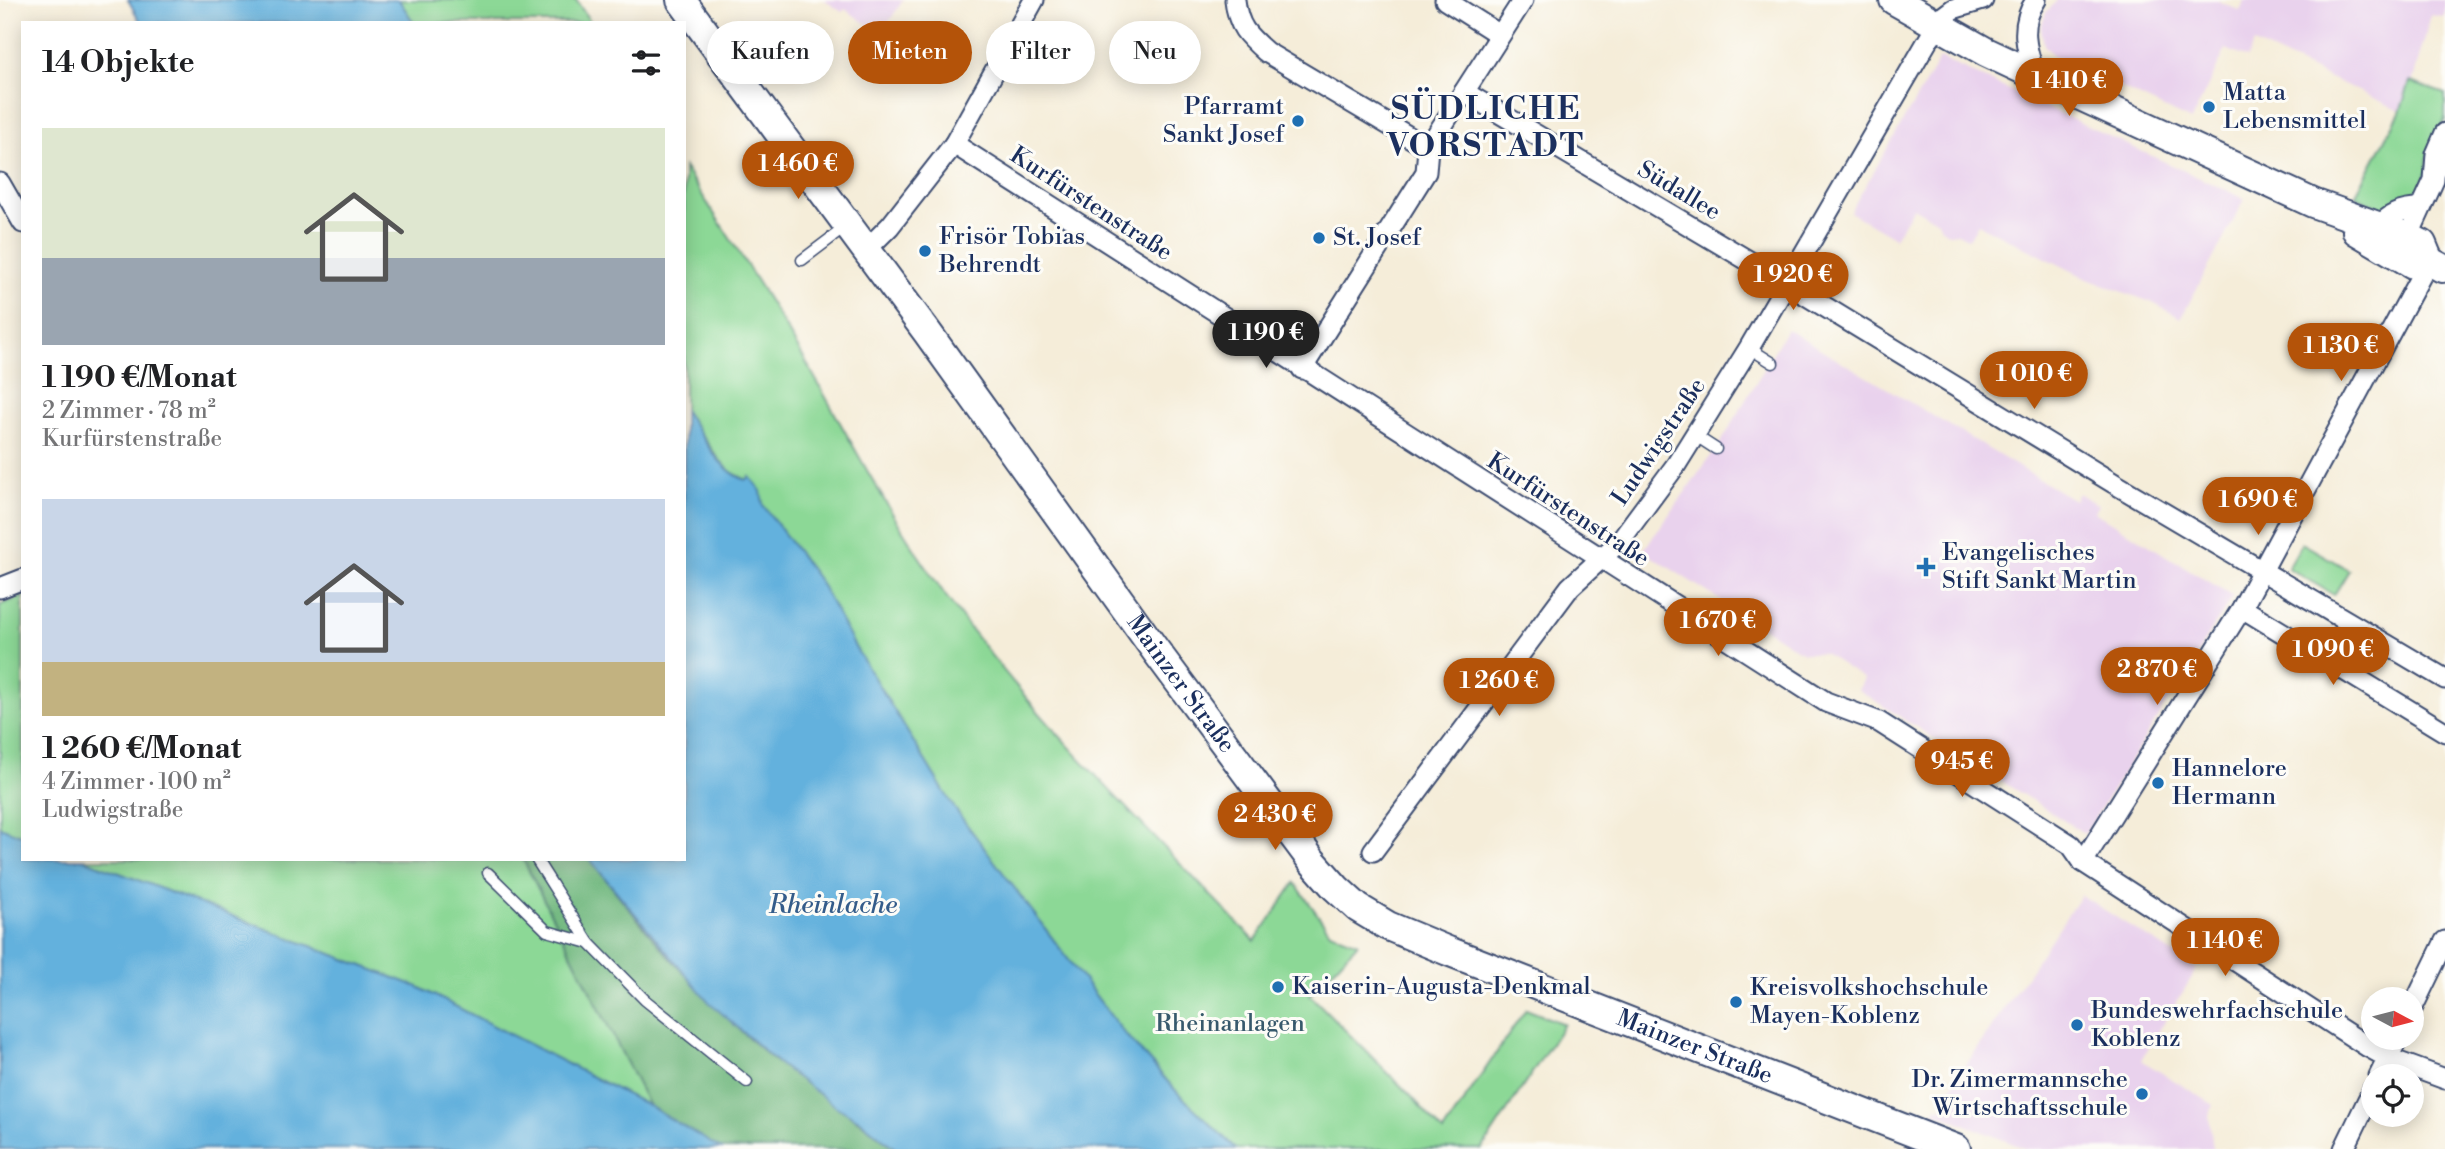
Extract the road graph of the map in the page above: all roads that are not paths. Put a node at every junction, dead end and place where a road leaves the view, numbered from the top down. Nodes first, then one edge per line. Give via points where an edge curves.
1 (681, 0) edge
2 (1034, 0) edge
3 (1236, 0) edge
4 (1445, 0) edge
5 (1523, 0) edge
6 (1894, 0) edge
7 (1983, 0) edge
8 (2036, 0) edge
9 (1937, 25) junction
10 (1500, 35) junction
11 (2035, 75) junction
12 (1464, 92) junction
13 (2445, 133) edge
14 (954, 144) junction
15 (1428, 148) junction
16 (0, 183) edge
17 (2313, 203) junction
18 (2420, 209) junction
19 (21, 220) edge
20 (848, 226) junction
21 (2379, 227) junction
22 (2407, 237) junction
23 (866, 250) junction
24 (802, 260) dead end
25 (2437, 265) edge
26 (1786, 283) junction
27 (1749, 348) junction
28 (1773, 363) dead end
29 (1302, 369) junction
30 (1696, 436) junction
31 (1716, 449) dead end
32 (1601, 560) junction
33 (2263, 570) junction
34 (21, 580) edge
35 (0, 588) edge
36 (2242, 608) junction
37 (2445, 679) edge
38 (2445, 732) edge
39 (1373, 851) dead end
40 (537, 861) edge
41 (2083, 862) junction
42 (488, 873) dead end
43 (2445, 941) edge
44 (589, 943) junction
45 (2423, 987) edge
46 (2380, 1064) edge
47 (2424, 1075) edge
48 (2445, 1079) edge
49 (747, 1082) dead end
50 (2361, 1114) edge
51 (1939, 1146) edge
52 (2344, 1149) edge

1 - 20 street, Mainzer Straße
2 - 14 street
3 - 15 street via 1237,18 1247,36 1266,52
4 - 10 street
5 - 10 street
6 - 9 street
7 - 9 street via 1948,11
8 - 11 street via 2026,19 2025,34
9 - 11 street
9 - 26 street, Ludwigstraße
10 - 12 street
11 - 17 street
12 - 15 street
12 - 26 street, Südallee
13 - 18 street via 2436,154 2434,180
14 - 23 street
14 - 29 street, Kurfürstenstraße
15 - 29 street via 1426,172
16 - 19 street
17 - 21 street
17 - 25 street via 2398,257 2413,264
18 - 21 street via 2393,214
18 - 22 street
20 - 23 street, Mainzer Straße
20 - 24 lane
21 - 22 street
22 - 25 street via 2422,244
23 - 51 street, Mainzer Straße via 1305,851 1358,908 1448,951
25 - 33 street
26 - 27 street, Ludwigstraße
26 - 33 street, Südallee
27 - 28 lane
27 - 30 street, Ludwigstraße
29 - 32 street, Kurfürstenstraße
30 - 31 lane
30 - 32 street, Ludwigstraße via 1643,512
32 - 39 street, Ludwigstraße via 1570,587
32 - 41 street, Kurfürstenstraße via 1826,702 1879,722 2071,845
33 - 36 street
33 - 37 street, Südallee
34 - 35 street
36 - 38 street
36 - 41 street
40 - 44 lane
41 - 46 street, Kurfürstenstraße
42 - 44 lane via 547,932
43 - 45 street
44 - 49 lane via 645,1000
47 - 48 street, Kurfürstenstraße
50 - 52 street

